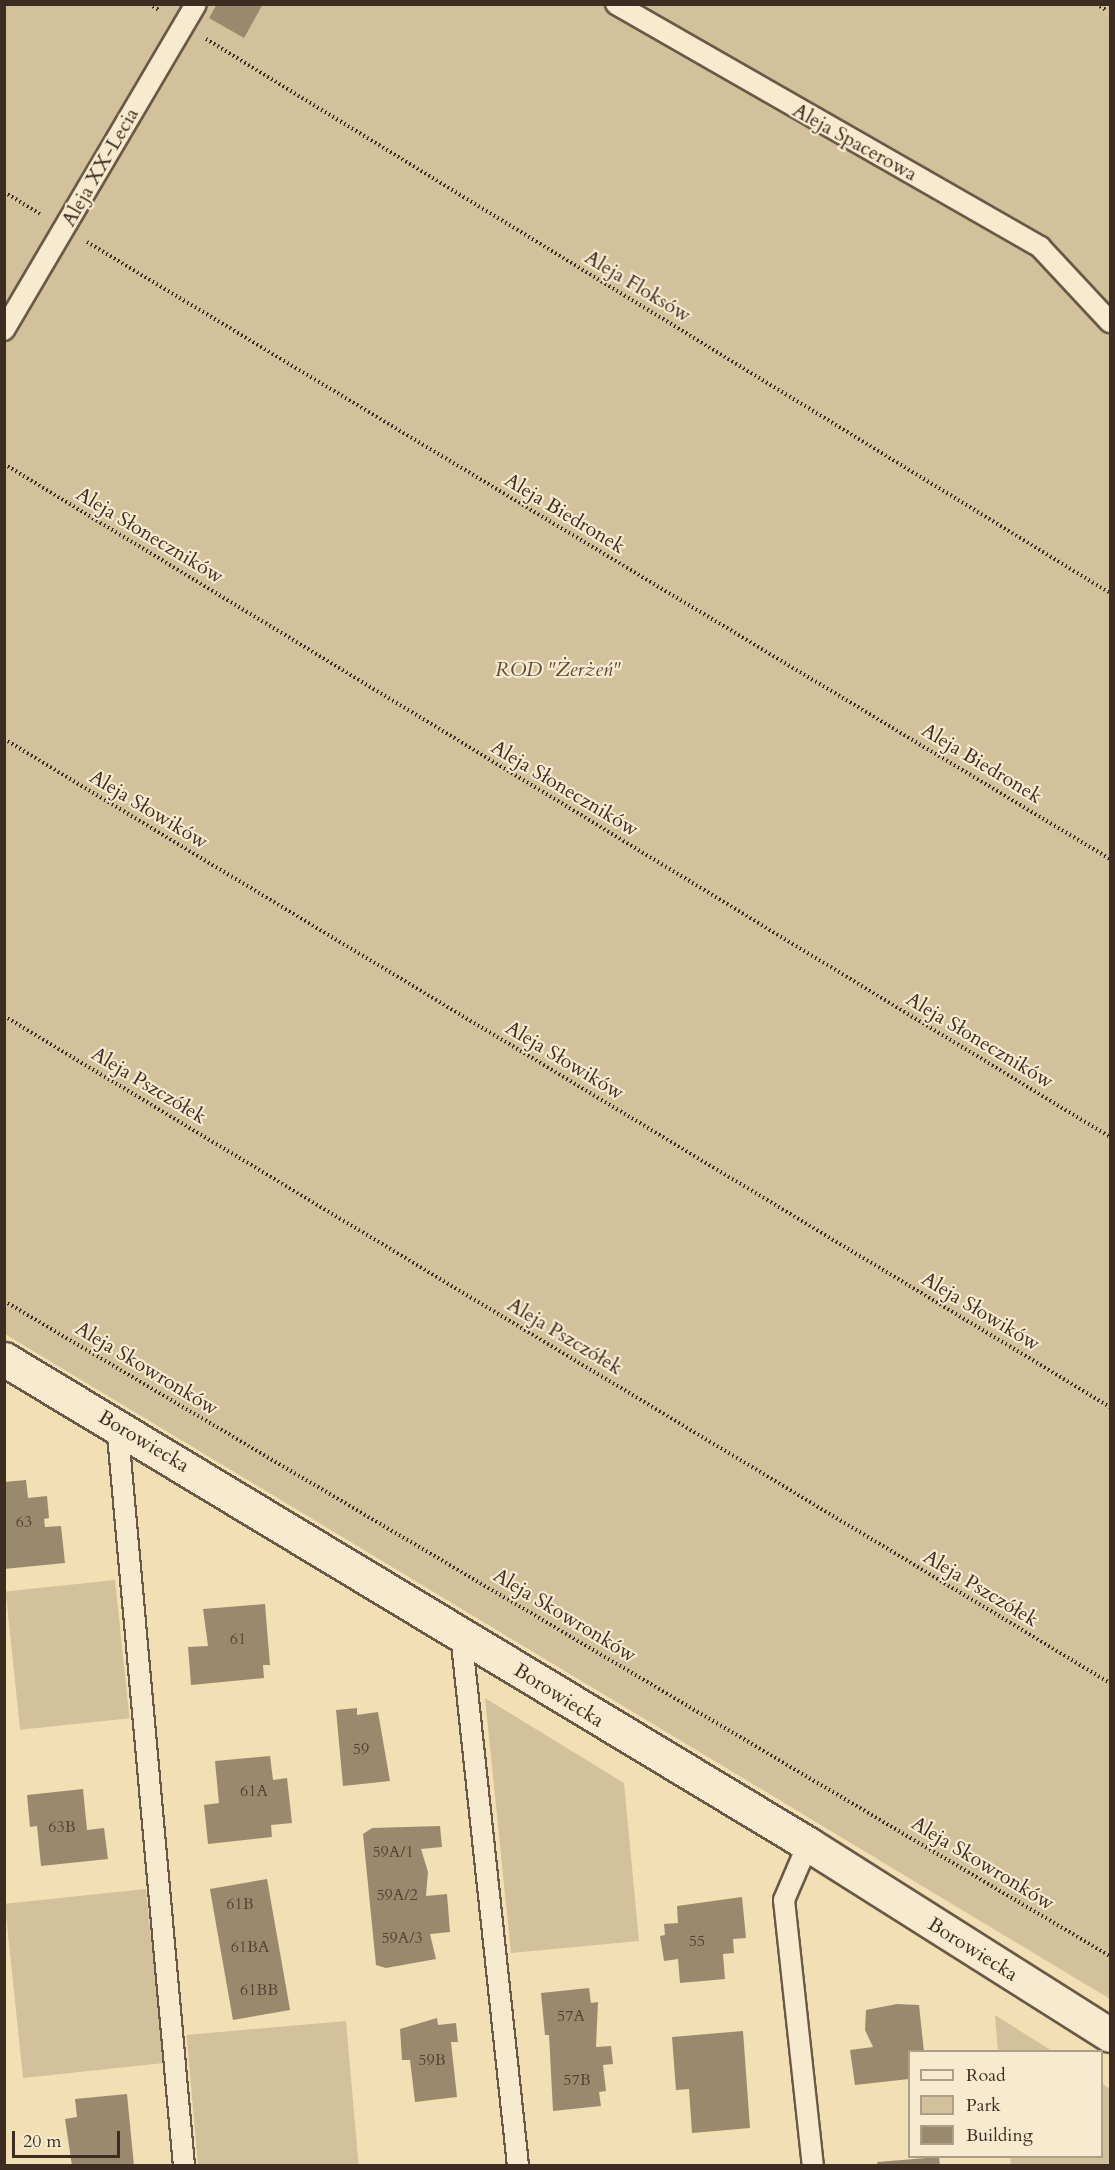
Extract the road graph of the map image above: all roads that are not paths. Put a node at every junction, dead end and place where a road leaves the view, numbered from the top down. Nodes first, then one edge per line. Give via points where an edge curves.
1 (196, 4) edge
2 (616, 4) edge
3 (1110, 322) edge
4 (4, 330) edge
5 (4, 1359) edge
6 (117, 1424) junction
7 (461, 1634) junction
8 (808, 1844) junction
9 (1110, 2035) edge
10 (184, 2166) edge
11 (518, 2166) edge
12 (813, 2166) edge

1 - 4 lane, Aleja XX-Lecia
2 - 3 lane, Aleja Spacerowa via 1040,247
5 - 6 street, Borowiecka
6 - 7 street, Borowiecka
6 - 10 lane
7 - 8 street, Borowiecka
7 - 11 lane
8 - 9 street, Borowiecka
8 - 12 lane via 784,1900

